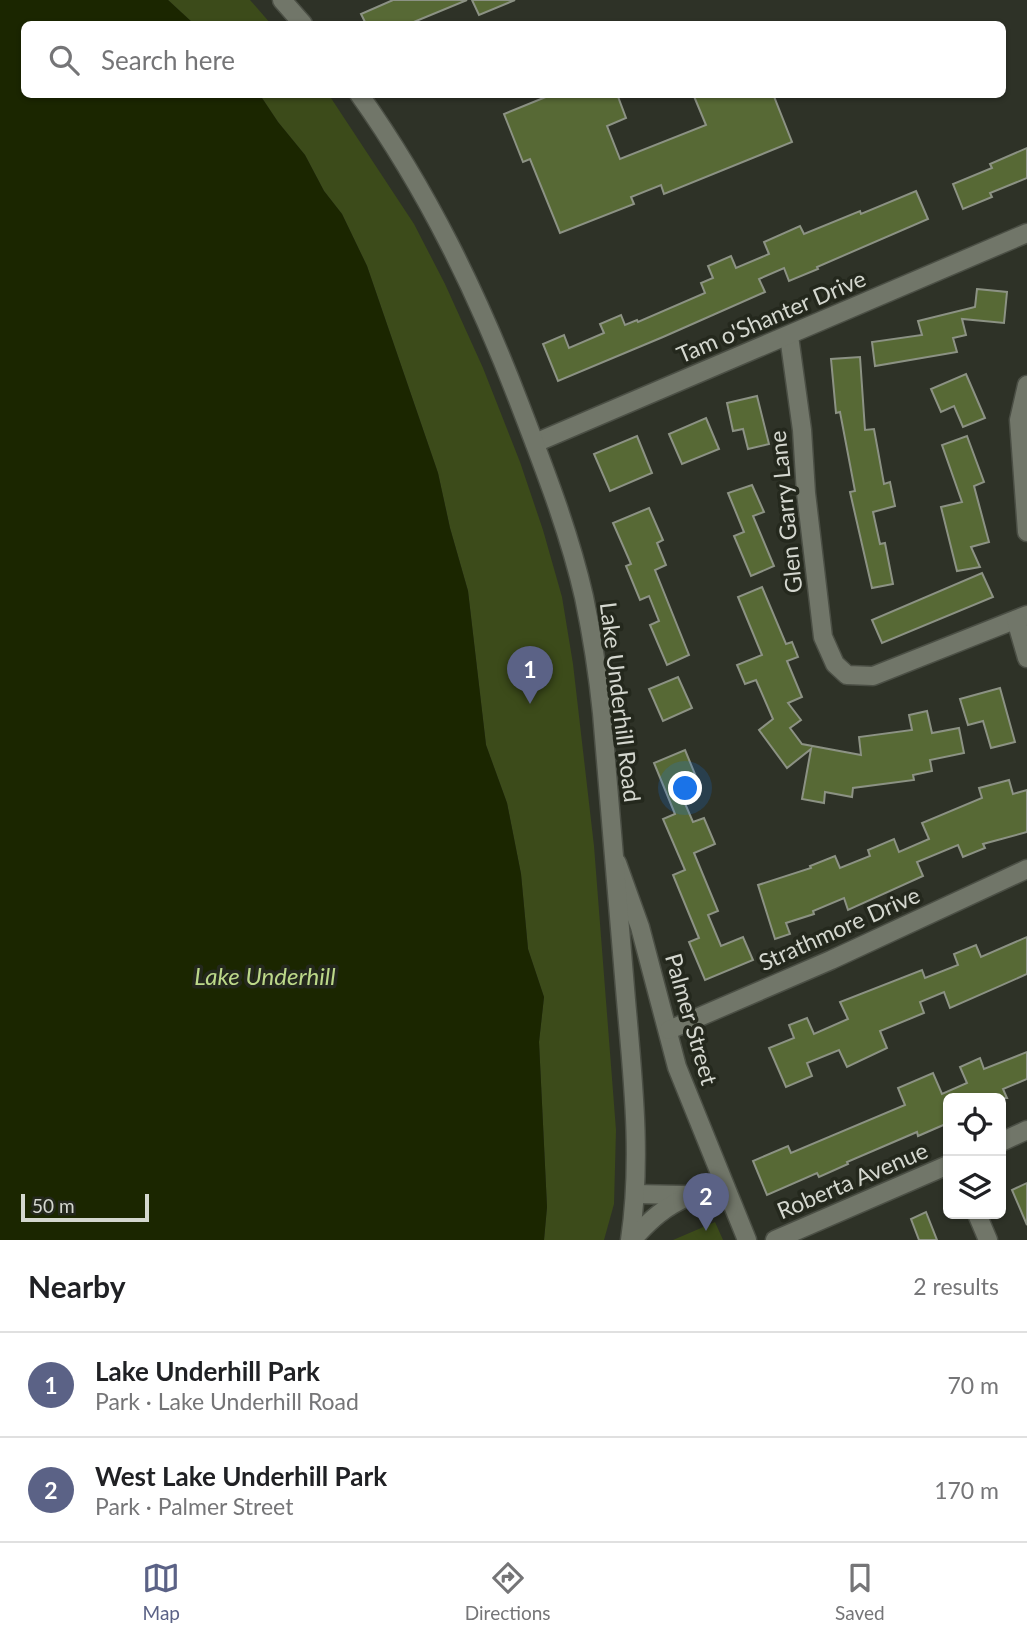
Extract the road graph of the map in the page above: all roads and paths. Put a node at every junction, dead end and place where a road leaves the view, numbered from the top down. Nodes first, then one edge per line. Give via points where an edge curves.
1 (286, 1) edge
2 (301, 21) edge
3 (362, 98) edge
4 (1027, 233) edge
5 (789, 336) junction
6 (1027, 385) edge
7 (535, 443) junction
8 (1027, 532) edge
9 (1022, 617) edge
10 (1027, 657) edge
11 (614, 854) junction
12 (1027, 869) edge
13 (669, 1030) junction
14 (1027, 1130) edge
15 (1006, 1140) edge
16 (943, 1167) edge
17 (635, 1194) junction
18 (690, 1196) junction
19 (728, 1196) junction
20 (978, 1219) edge
21 (631, 1240) edge
22 (747, 1240) edge
23 (775, 1240) edge
24 (988, 1240) edge

1 - 2 street
3 - 7 street, Lake Underhill Road via 447,237
4 - 5 street, Tam o'Shanter Drive
5 - 7 street, Tam o'Shanter Drive
5 - 9 street, Glen Garry Lane via 823,637 835,664 847,675 873,676
6 - 8 street via 1019,420
7 - 11 street, Lake Underhill Road via 576,568 590,628
9 - 10 street
11 - 13 street, Palmer Street
11 - 17 street, Lake Underhill Road via 635,1127
12 - 13 street, Strathmore Drive
13 - 19 street, Palmer Street via 681,1077
14 - 15 street
16 - 23 street, Roberta Avenue
17 - 18 street
17 - 21 street, Lake Underhill Road
18 - 19 street
18 - 21 street via 653,1216
19 - 22 street, Palmer Street
20 - 24 street

